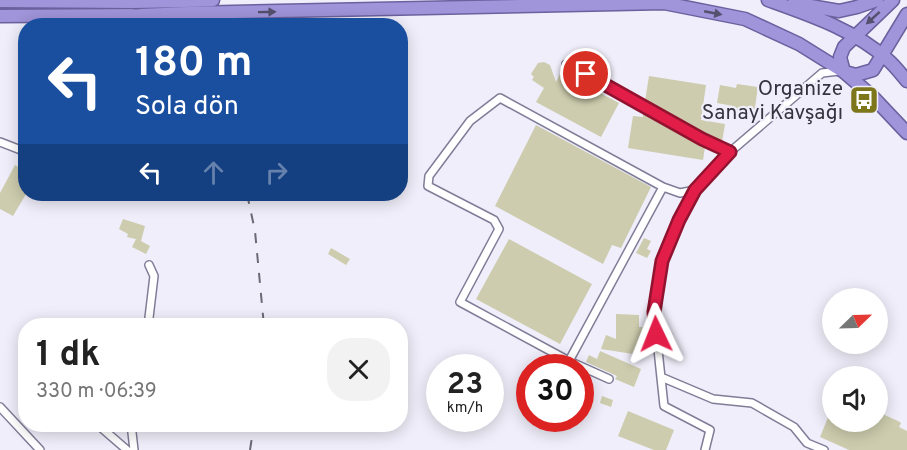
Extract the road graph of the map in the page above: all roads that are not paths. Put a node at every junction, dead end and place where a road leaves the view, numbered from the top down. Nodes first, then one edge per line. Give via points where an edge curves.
1 (213, 0) edge
2 (768, 0) edge
3 (778, 0) edge
4 (877, 0) edge
5 (894, 0) edge
6 (0, 1) edge
7 (187, 7) edge
8 (907, 14) edge
9 (0, 16) edge
10 (854, 36) junction
11 (881, 55) junction
12 (566, 64) dead end
13 (844, 72) junction
14 (907, 81) edge
15 (907, 133) edge
16 (0, 142) edge
17 (18, 149) edge
18 (730, 152) junction
19 (663, 187) junction
20 (695, 190) junction
21 (149, 265) dead end
22 (149, 318) edge
23 (556, 354) edge
24 (573, 354) edge
25 (594, 373) edge
26 (661, 376) junction
27 (609, 380) dead end
28 (0, 407) edge
29 (18, 426) edge
30 (23, 432) edge
31 (106, 432) edge
32 (132, 432) edge
33 (40, 450) edge
34 (127, 450) edge
35 (134, 450) edge
36 (705, 450) edge
37 (824, 450) edge

1 - 7 highway
2 - 10 highway via 817,17
3 - 4 highway via 839,11
5 -> 10 highway
6 - 7 highway, bridge via 133,2
7 - 9 highway, bridge via 141,15
7 -> 13 highway via 664,3 745,19 799,44
8 - 11 highway
10 - 11 highway
10 - 13 highway via 843,47 840,57
11 - 13 highway via 873,70 856,75
11 - 14 highway
12 - 18 street
13 - 15 highway
13 - 18 street via 822,73
16 - 17 street
18 - 20 street
19 - 20 street via 680,193
19 - 23 street via 500,98 470,121 429,176 428,186 494,220 499,229 460,302
19 - 24 street
20 - 26 street via 662,261 654,312
21 - 22 street via 154,276
25 - 27 street
26 - 36 street via 664,406 710,430
26 - 37 street via 713,399 752,403 794,427 807,443
28 - 29 street
30 - 33 street
31 - 34 street
32 - 35 street

